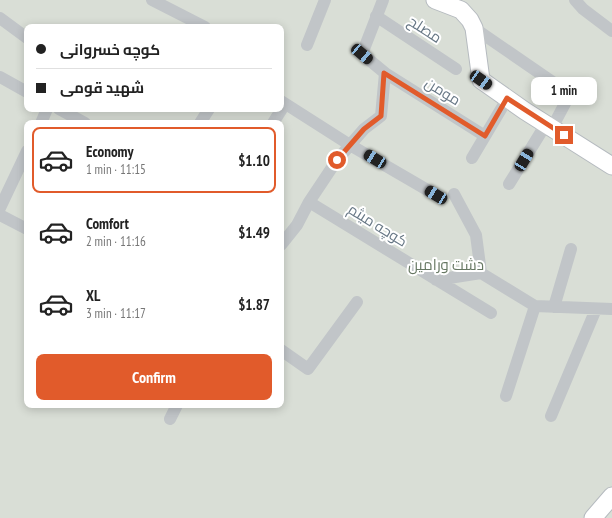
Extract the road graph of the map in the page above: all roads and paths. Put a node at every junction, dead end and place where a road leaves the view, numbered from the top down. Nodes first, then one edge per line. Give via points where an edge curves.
1 (152, 0) edge
2 (325, 0) edge
3 (383, 0) edge
4 (435, 0) edge
5 (575, 0) edge
6 (464, 5) edge
7 (376, 16) junction
8 (0, 18) edge
9 (199, 24) edge
10 (474, 28) junction
11 (612, 31) edge
12 (24, 36) edge
13 (307, 45) dead end
14 (456, 69) dead end
15 (384, 73) junction
16 (0, 77) edge
17 (24, 90) edge
18 (507, 98) junction
19 (284, 103) edge
20 (65, 112) edge
21 (79, 120) edge
22 (549, 126) junction
23 (485, 136) junction
24 (350, 145) junction
25 (24, 158) edge
26 (472, 158) dead end
27 (612, 166) edge
28 (509, 184) dead end
29 (454, 194) dead end
30 (436, 195) dead end
31 (309, 202) junction
32 (0, 208) edge
33 (0, 215) edge
34 (24, 227) edge
35 (284, 241) edge
36 (571, 249) dead end
37 (481, 274) junction
38 (436, 280) junction
39 (357, 302) dead end
40 (535, 306) junction
41 (554, 307) junction
42 (596, 309) junction
43 (612, 309) edge
44 (491, 313) dead end
45 (284, 352) edge
46 (506, 396) dead end
47 (176, 408) edge
48 (551, 416) dead end
49 (170, 419) dead end
50 (612, 496) edge
51 (593, 518) edge

1 - 9 street
2 - 13 street
3 - 7 street
4 - 6 street
5 - 11 street
6 - 10 street
7 - 14 street, مصلح
7 - 15 street, مومن via 362,54
8 - 12 street
10 - 18 street via 481,80
10 - 22 street via 570,94
15 - 23 street, مومن
15 - 24 street via 381,116 364,129
16 - 17 street
18 - 22 street
18 - 23 street
19 - 24 street
20 - 21 street
22 - 27 street
22 - 28 street
23 - 26 street
24 - 30 street
24 - 31 street
25 - 32 street
29 - 37 street via 476,235
31 - 35 street via 297,225
31 - 38 street, کوچه میثم
33 - 34 street
36 - 41 street
37 - 38 street
37 - 40 street
38 - 44 street, کوچه میثم
39 - 45 street via 308,368
40 - 41 street
40 - 46 street
41 - 42 street
42 - 43 street
42 - 48 street
47 - 49 street
50 - 51 street

